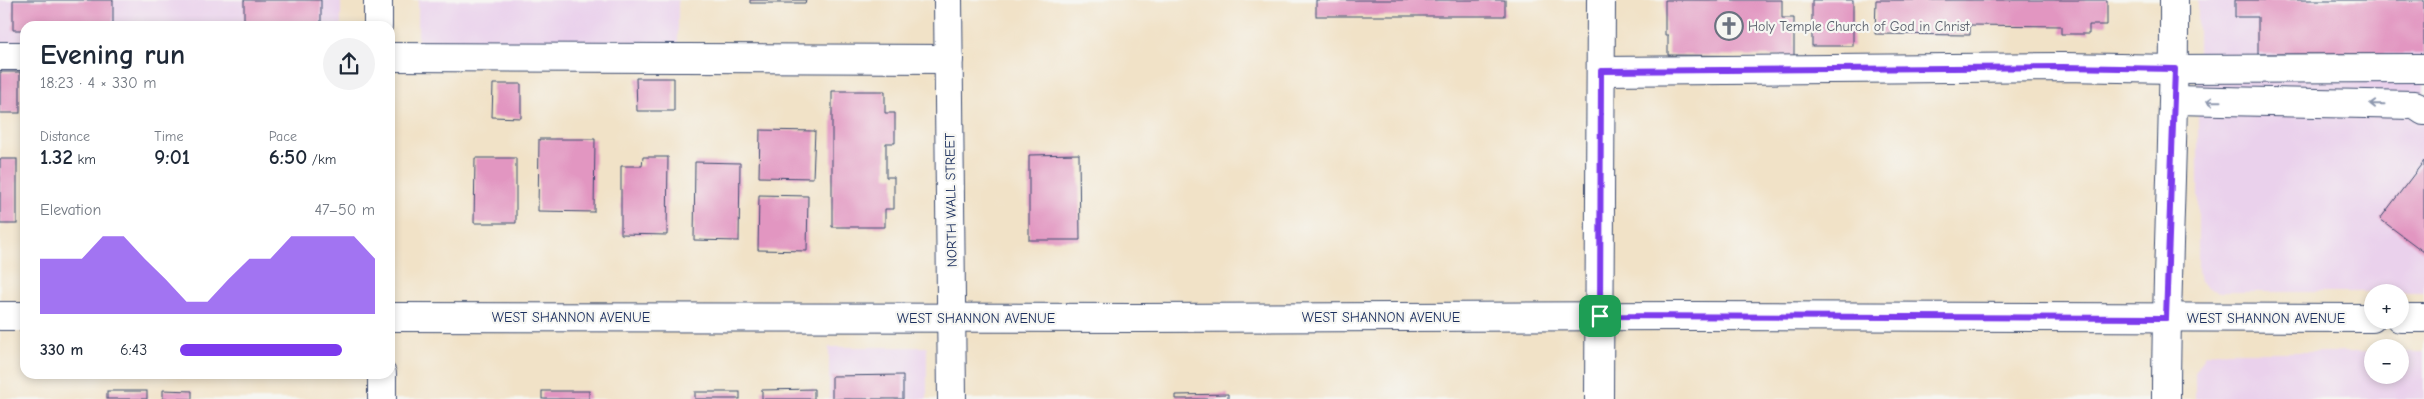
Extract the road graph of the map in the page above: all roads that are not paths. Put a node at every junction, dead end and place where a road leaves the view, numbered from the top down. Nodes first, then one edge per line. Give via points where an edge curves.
1 (378, 0) edge
2 (948, 0) edge
3 (1601, 0) edge
4 (2174, 0) edge
5 (378, 21) edge
6 (0, 56) edge
7 (20, 56) edge
8 (395, 57) edge
9 (949, 59) junction
10 (2424, 68) edge
11 (2175, 69) junction
12 (1601, 71) junction
13 (2174, 100) junction
14 (2424, 110) edge
15 (0, 316) edge
16 (20, 316) edge
17 (1600, 316) junction
18 (395, 317) edge
19 (953, 318) junction
20 (2166, 318) junction
21 (2364, 318) edge
22 (2409, 318) edge
23 (2424, 318) edge
24 (382, 379) edge
25 (382, 399) edge
26 (952, 399) edge
27 (1599, 399) edge
28 (2166, 399) edge

1 - 5 street
2 - 9 street, NORTH WALL STREET
3 - 12 street
4 - 11 street
6 - 7 street
8 - 9 street
9 - 19 street, NORTH WALL STREET
10 - 11 street
11 - 12 street
11 - 13 street
12 - 17 street
14 -> 13 street via 2414,105
13 - 20 street
15 - 16 street
17 - 19 street, WEST SHANNON AVENUE
17 - 20 street, WEST SHANNON AVENUE
17 - 27 street
18 - 19 street, WEST SHANNON AVENUE
19 - 26 street, NORTH WALL STREET
20 - 21 street, WEST SHANNON AVENUE
20 - 28 street
22 - 23 street
24 - 25 street

